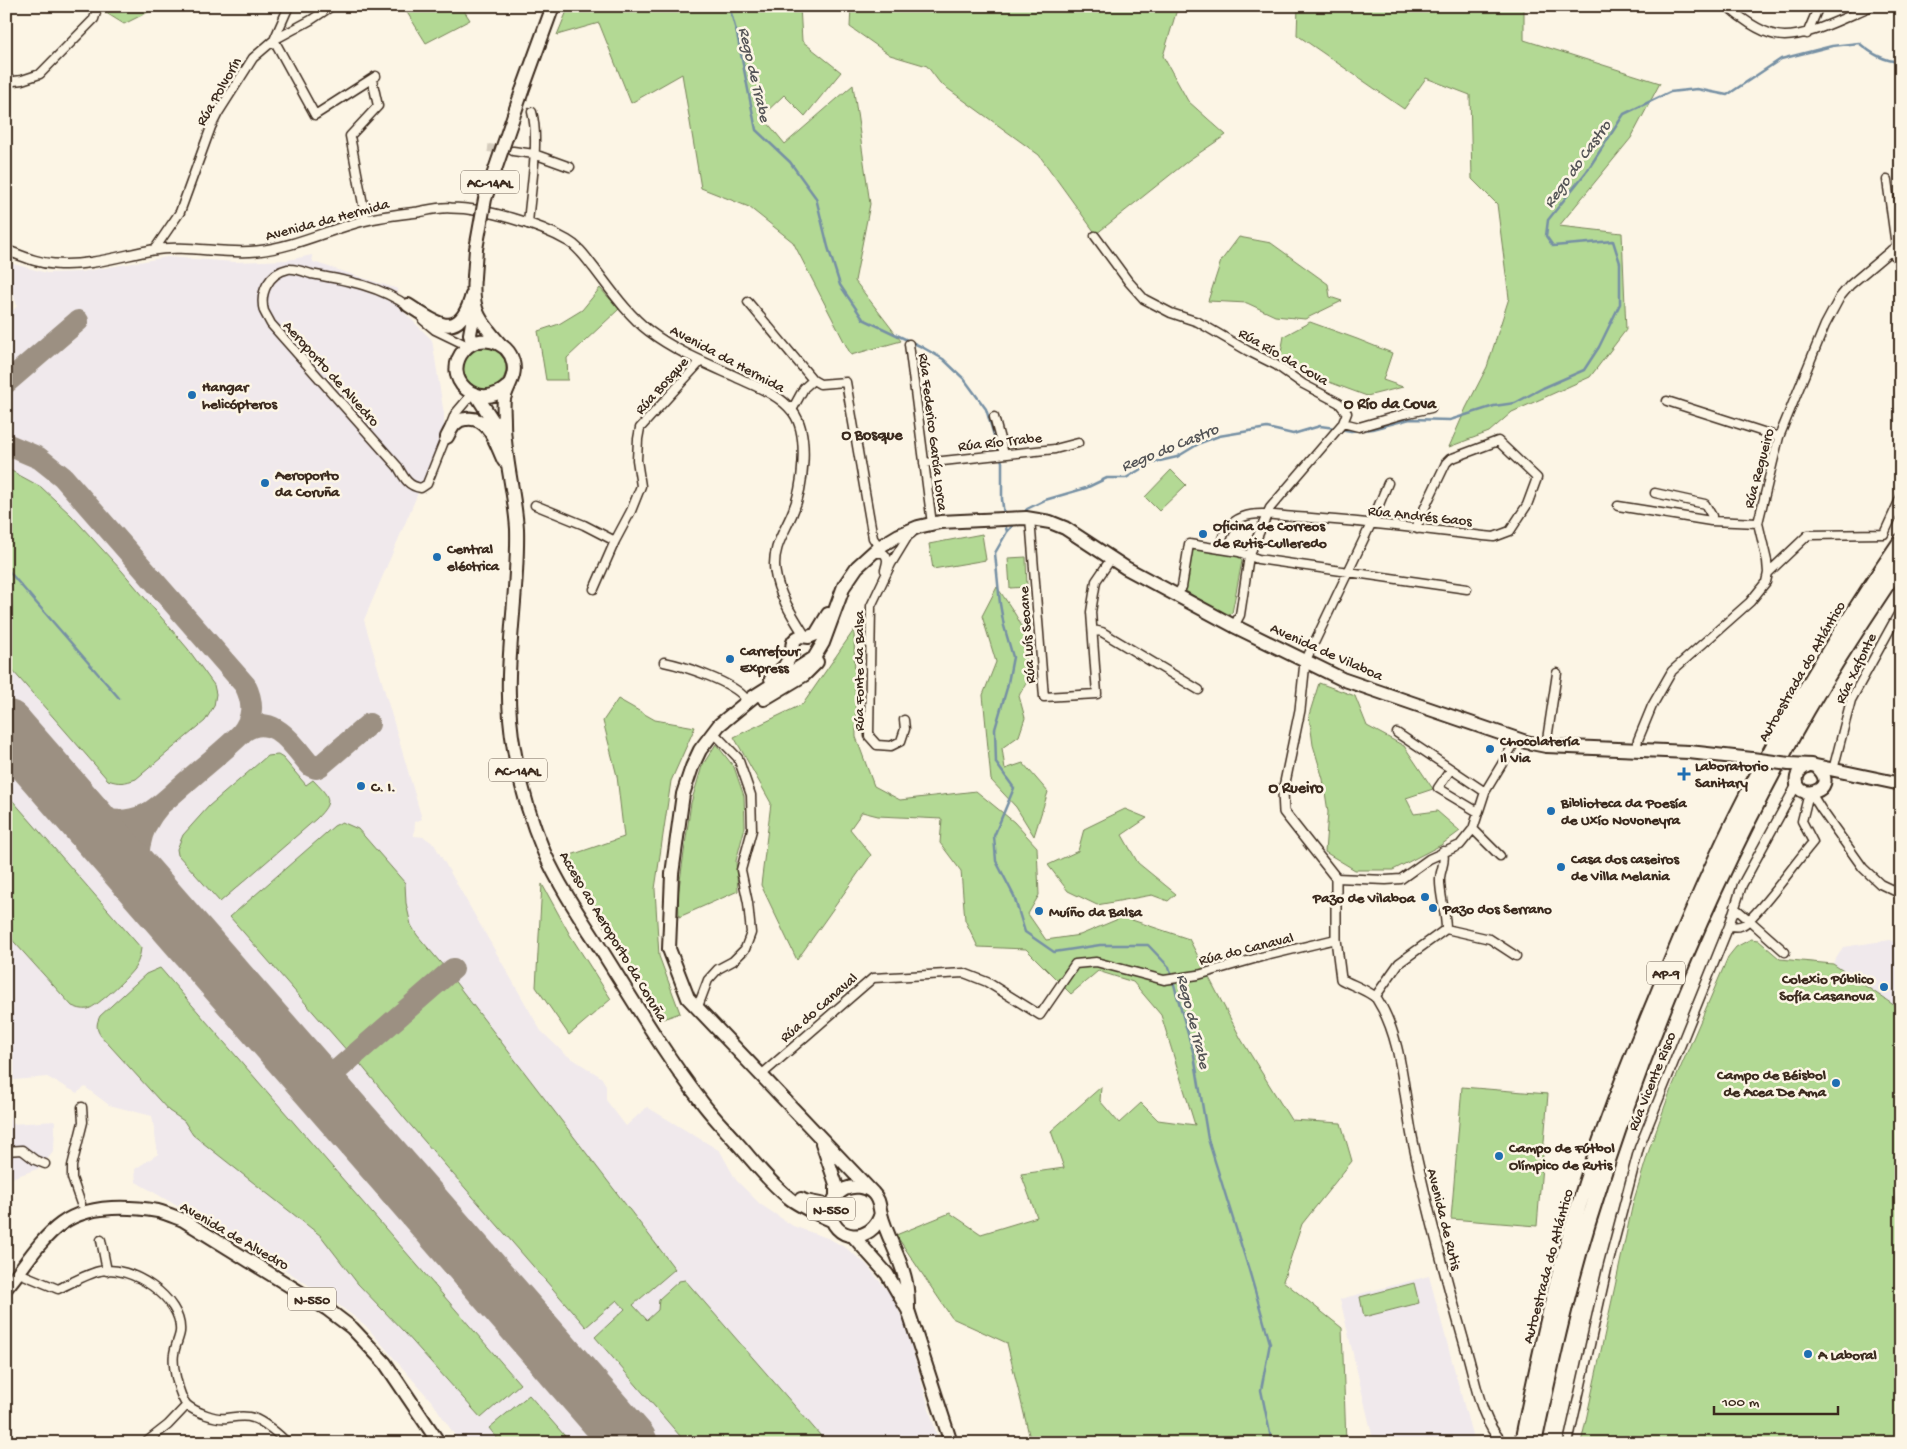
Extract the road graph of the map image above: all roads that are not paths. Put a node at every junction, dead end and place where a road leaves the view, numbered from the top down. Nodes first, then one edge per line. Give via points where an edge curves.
1 (98, 6) edge
2 (289, 6) edge
3 (332, 6) edge
4 (554, 6) edge
5 (1727, 6) edge
6 (1819, 6) edge
7 (1872, 6) edge
8 (1807, 34) junction
9 (274, 40) junction
10 (6, 82) edge
11 (532, 112) dead end
12 (513, 151) tunnel mouth
13 (534, 154) junction
14 (570, 167) dead end
15 (1887, 180) dead end
16 (366, 220) junction
17 (528, 224) junction
18 (1095, 236) dead end
19 (1896, 246) edge
20 (6, 250) edge
21 (154, 250) junction
22 (1901, 265) edge
23 (473, 301) junction
24 (748, 302) dead end
25 (408, 305) junction
26 (500, 344) junction
27 (909, 344) dead end
28 (470, 345) junction
29 (701, 361) junction
30 (813, 380) junction
31 (507, 388) junction
32 (474, 395) junction
33 (1667, 401) dead end
34 (1431, 408) dead end
35 (792, 410) junction
36 (994, 417) dead end
37 (1343, 423) junction
38 (447, 437) junction
39 (1779, 437) junction
40 (1078, 443) dead end
41 (1004, 454) junction
42 (924, 463) junction
43 (509, 470) junction
44 (1388, 483) dead end
45 (1655, 494) dead end
46 (1901, 497) edge
47 (535, 505) dead end
48 (1618, 506) dead end
49 (1266, 515) junction
50 (1028, 518) junction
51 (1711, 521) junction
52 (1758, 523) junction
53 (932, 524) junction
54 (1371, 524) junction
55 (918, 527) junction
56 (1417, 529) junction
57 (615, 541) junction
58 (1901, 541) edge
59 (1219, 549) junction
60 (875, 550) junction
61 (1249, 556) junction
62 (1111, 560) junction
63 (1901, 563) edge
64 (1348, 573) junction
65 (1768, 573) junction
66 (882, 581) junction
67 (844, 586) junction
68 (1467, 588) dead end
69 (594, 589) dead end
70 (1177, 595) junction
71 (1901, 608) edge
72 (839, 617) junction
73 (1234, 626) junction
74 (1093, 630) junction
75 (804, 637) junction
76 (793, 652) junction
77 (813, 656) junction
78 (664, 662) dead end
79 (1305, 662) junction
80 (1558, 673) dead end
81 (1199, 690) dead end
82 (769, 696) junction
83 (745, 698) junction
84 (904, 720) dead end
85 (716, 728) junction
86 (1397, 733) dead end
87 (1517, 739) junction
88 (1546, 746) junction
89 (1636, 749) junction
90 (1804, 767) junction
91 (1451, 769) junction
92 (1836, 771) junction
93 (1901, 784) edge
94 (1811, 790) junction
95 (1485, 792) junction
96 (1785, 805) junction
97 (1478, 812) junction
98 (1473, 829) junction
99 (1443, 851) junction
100 (1500, 856) dead end
101 (1336, 878) junction
102 (1901, 894) edge
103 (1735, 908) junction
104 (1749, 920) junction
105 (1729, 926) junction
106 (1446, 929) junction
107 (1336, 939) junction
108 (1784, 952) dead end
109 (1516, 956) dead end
110 (1375, 997) junction
111 (697, 1009) junction
112 (760, 1076) junction
113 (82, 1107) dead end
114 (820, 1138) junction
115 (6, 1151) edge
116 (45, 1164) dead end
117 (765, 1176) junction
118 (873, 1193) junction
119 (834, 1201) junction
120 (81, 1204) dead end
121 (880, 1213) junction
122 (833, 1221) junction
123 (853, 1236) junction
124 (101, 1240) dead end
125 (107, 1271) junction
126 (19, 1273) junction
127 (6, 1288) edge
128 (908, 1310) junction
129 (187, 1404) junction
130 (1568, 1442) edge
131 (145, 1443) edge
132 (287, 1443) edge
133 (439, 1443) edge
134 (951, 1443) edge
135 (1502, 1443) edge
136 (1522, 1443) edge
137 (1534, 1443) edge

1 - 10 street via 94,19 40,74
2 - 9 street
3 - 9 street, Rúa Polvorín
4 - 23 highway, Acceso ao Aeroporto da Coruña / AC-14AL, bridge via 484,199 476,249
5 - 8 street via 1742,20 1777,36
6 - 8 street
7 - 8 street
9 - 16 street via 315,115 374,78 378,106 350,136
9 - 21 street, Rúa Polvorín via 253,58 218,113 180,212
11 - 13 street
12 - 13 street
13 - 14 street
13 - 17 street
15 - 19 street
16 - 17 street, Avenida da Hermida via 449,207
16 - 21 street, Avenida da Hermida via 256,252 192,248
17 - 29 street, Avenida da Hermida via 570,242 646,329
18 - 37 street, Rúa Río da Cova via 1144,299 1198,322 1339,403 1346,413
19 - 22 street
19 - 39 street, Rúa Regueiro via 1840,297 1825,325
20 - 21 street, Avenida da Hermida via 53,264 111,259
23 - 25 highway, AC-14AL via 465,316 451,325 432,320
23 - 26 highway, Acceso ao Aeroporto da Coruña / AC-14AL via 486,327
23 - 28 highway, Acceso ao Aeroporto da Coruña / AC-14AL
24 - 30 street
25 - 28 street, Aeroporto de Alvedro via 436,330
25 - 38 street, Aeroporto de Alvedro via 387,293 357,283 289,269 272,277 262,298 271,324 413,486 421,488 427,484
26 - 28 highway via 486,340
26 - 31 highway, Acceso ao Aeroporto da Coruña / AC-14AL via 507,349 514,364 512,380
27 - 42 street, Rúa Federico García Lorca
28 - 32 highway, Acceso ao Aeroporto da Coruña / AC-14AL via 458,359 457,367 460,383
29 - 35 street, Avenida da Hermida via 769,392
29 - 57 street, Rúa Bosque via 640,428 637,460 641,486
30 - 35 street via 804,388
30 - 60 street via 820,384 846,382
31 - 32 highway via 494,396
31 - 43 highway, Acceso ao Aeroporto da Coruña / AC-14AL via 504,427
32 - 38 street, Aeroporto de Alvedro via 455,414
32 - 43 highway, Acceso ao Aeroporto da Coruña / AC-14AL via 495,424
33 - 39 street
34 - 37 street via 1359,427
35 - 75 street, Avenida da Hermida via 802,434 803,457 792,515 777,545 775,572
36 - 41 street
37 - 49 street
38 - 43 highway, AC-14AL via 462,419 483,422
39 - 52 street, Rúa Regueiro
40 - 41 street, Rúa Río Trabe via 1056,449
41 - 42 street, Rúa Río Trabe
42 - 53 street, Rúa Federico García Lorca
43 - 117 highway, Acceso ao Aeroporto da Coruña / AC-14AL via 516,528 509,711 526,804 544,852 562,887 652,1029 701,1101
44 - 54 street
45 - 51 street via 1704,504 1712,516
46 - 65 street via 1884,534 1808,535
47 - 57 street
48 - 51 street
49 - 54 street, Rúa Andrés Gaos
49 - 59 street, Rúa Andrés Gaos via 1244,517 1233,522 1223,533
49 - 61 street
50 - 53 highway, Avenida de Vilaboa
50 - 62 highway, Avenida de Vilaboa via 1064,528
50 - 74 street, Rúa Luís Seoane via 1044,697 1097,694
51 - 52 street
52 - 65 street, Rúa Regueiro
53 - 55 highway, Avenida de Vilaboa
54 - 56 street, Rúa Andrés Gaos
54 - 64 street
55 - 60 highway, Avenida de Vilaboa
55 - 66 street, Rúa Fonte da Balsa via 903,543
56 - 56 street, Rúa Andrés Gaos via 1450,459 1498,441 1537,478 1527,505 1510,531 1494,537
57 - 69 street, Rúa Bosque
58 - 136 highway, Autoestrada do Atlántico / AP-9 via 1808,686 1745,800 1683,932 1609,1116 1572,1229 1542,1344
59 - 61 street
59 - 70 street via 1189,544 1182,587
60 - 66 street, Rúa Fonte da Balsa via 886,555 887,559
60 - 67 highway, Avenida de Vilaboa
61 - 64 street
61 - 73 street via 1240,616
62 - 70 highway, Avenida de Vilaboa
62 - 74 street via 1096,581 1091,612
63 - 137 highway, Autoestrada do Atlántico / AP-9 via 1843,651 1782,755 1682,964 1635,1084 1587,1224
64 - 68 street
64 - 79 street
65 - 89 street via 1766,582 1750,602 1672,671 1652,706
66 - 84 street, Rúa Fonte da Balsa via 871,606 869,736 877,745 890,746 901,741
67 - 72 highway via 844,602
67 - 75 highway via 816,634
67 - 77 highway via 823,643
70 - 73 highway, Avenida de Vilaboa
71 - 92 street, Rúa Xafonte via 1851,700
72 - 77 highway via 821,653
72 - 82 highway via 830,644 821,658 804,675
73 - 79 highway, Avenida de Vilaboa
74 - 81 street via 1102,632
75 - 76 highway via 792,643
75 - 77 highway via 814,648
76 - 77 highway via 799,658
76 - 83 highway via 773,678
77 - 82 highway via 811,664 802,673
77 - 85 highway via 753,697
78 - 83 street via 729,685
79 - 87 highway, Avenida de Vilaboa via 1368,689
79 - 101 street via 1300,710 1283,792 1284,812
80 - 88 street
82 - 85 highway
83 - 85 highway
85 - 111 highway via 700,750 682,794 672,874 669,949 688,998
85 - 111 street via 738,758 752,795 752,830 741,870 751,933 745,949 708,980
86 - 91 street
87 - 88 highway, Avenida de Vilaboa
87 - 95 street
88 - 89 highway, Avenida de Vilaboa
89 - 90 highway, Avenida de Vilaboa, bridge
90 - 92 highway, Avenida de Vilaboa
90 - 94 highway via 1798,774
90 - 94 highway via 1824,777
91 - 95 street
91 - 97 street via 1438,788
92 - 93 highway, Avenida de Vilaboa
92 - 94 highway
94 - 96 street, Rúa Vicente Risco
94 - 96 street
94 - 102 street via 1863,868 1880,884
94 - 104 street via 1802,821 1813,842
95 - 97 street
96 - 103 street, Rúa Vicente Risco via 1742,885
97 - 98 street
98 - 99 street via 1460,845
98 - 100 street
99 - 101 street via 1401,879
99 - 106 street via 1445,860 1440,878
101 - 107 street
103 - 104 street
103 - 105 street, Rúa Vicente Risco
104 - 105 street via 1738,927
104 - 108 street
105 - 130 street, Rúa Vicente Risco via 1638,1148
106 - 109 street via 1490,939
106 - 110 street via 1399,963
107 - 110 street via 1340,979
107 - 112 street, Rúa do Canaval via 1198,975 1164,980 1096,962 1076,964 1040,1015 987,982 964,973 873,978
110 - 135 street, Avenida de Rutis via 1386,1016 1396,1048 1413,1144 1441,1261 1480,1398 1490,1426
111 - 112 highway
112 - 114 highway
113 - 120 street via 83,1122 72,1166 72,1178
114 - 118 highway
114 - 119 highway via 836,1184
115 - 116 street via 22,1150
117 - 119 highway, Acceso ao Aeroporto da Coruña / AC-14AL via 805,1201
117 - 122 highway, Acceso ao Aeroporto da Coruña / AC-14AL via 790,1199
118 - 119 highway, N-550 via 866,1188 849,1187
118 - 121 highway, N-550
119 - 122 highway, N-550
121 - 123 highway, N-550 via 879,1220 868,1232
121 - 128 highway, N-550 via 906,1282
122 - 123 highway, N-550 via 838,1228
123 - 128 highway, N-550 via 887,1274
124 - 125 street
125 - 126 street via 58,1289
125 - 129 street via 116,1270 137,1277 171,1303 180,1331 174,1355 178,1384
126 - 127 highway, Avenida de Alvedro / N-550
126 - 133 highway, Avenida de Alvedro / N-550 via 51,1234 74,1217 123,1208 159,1211 183,1220 327,1309 352,1328 386,1363
128 - 134 highway, N-550
129 - 131 street
129 - 132 street via 211,1417 253,1418

